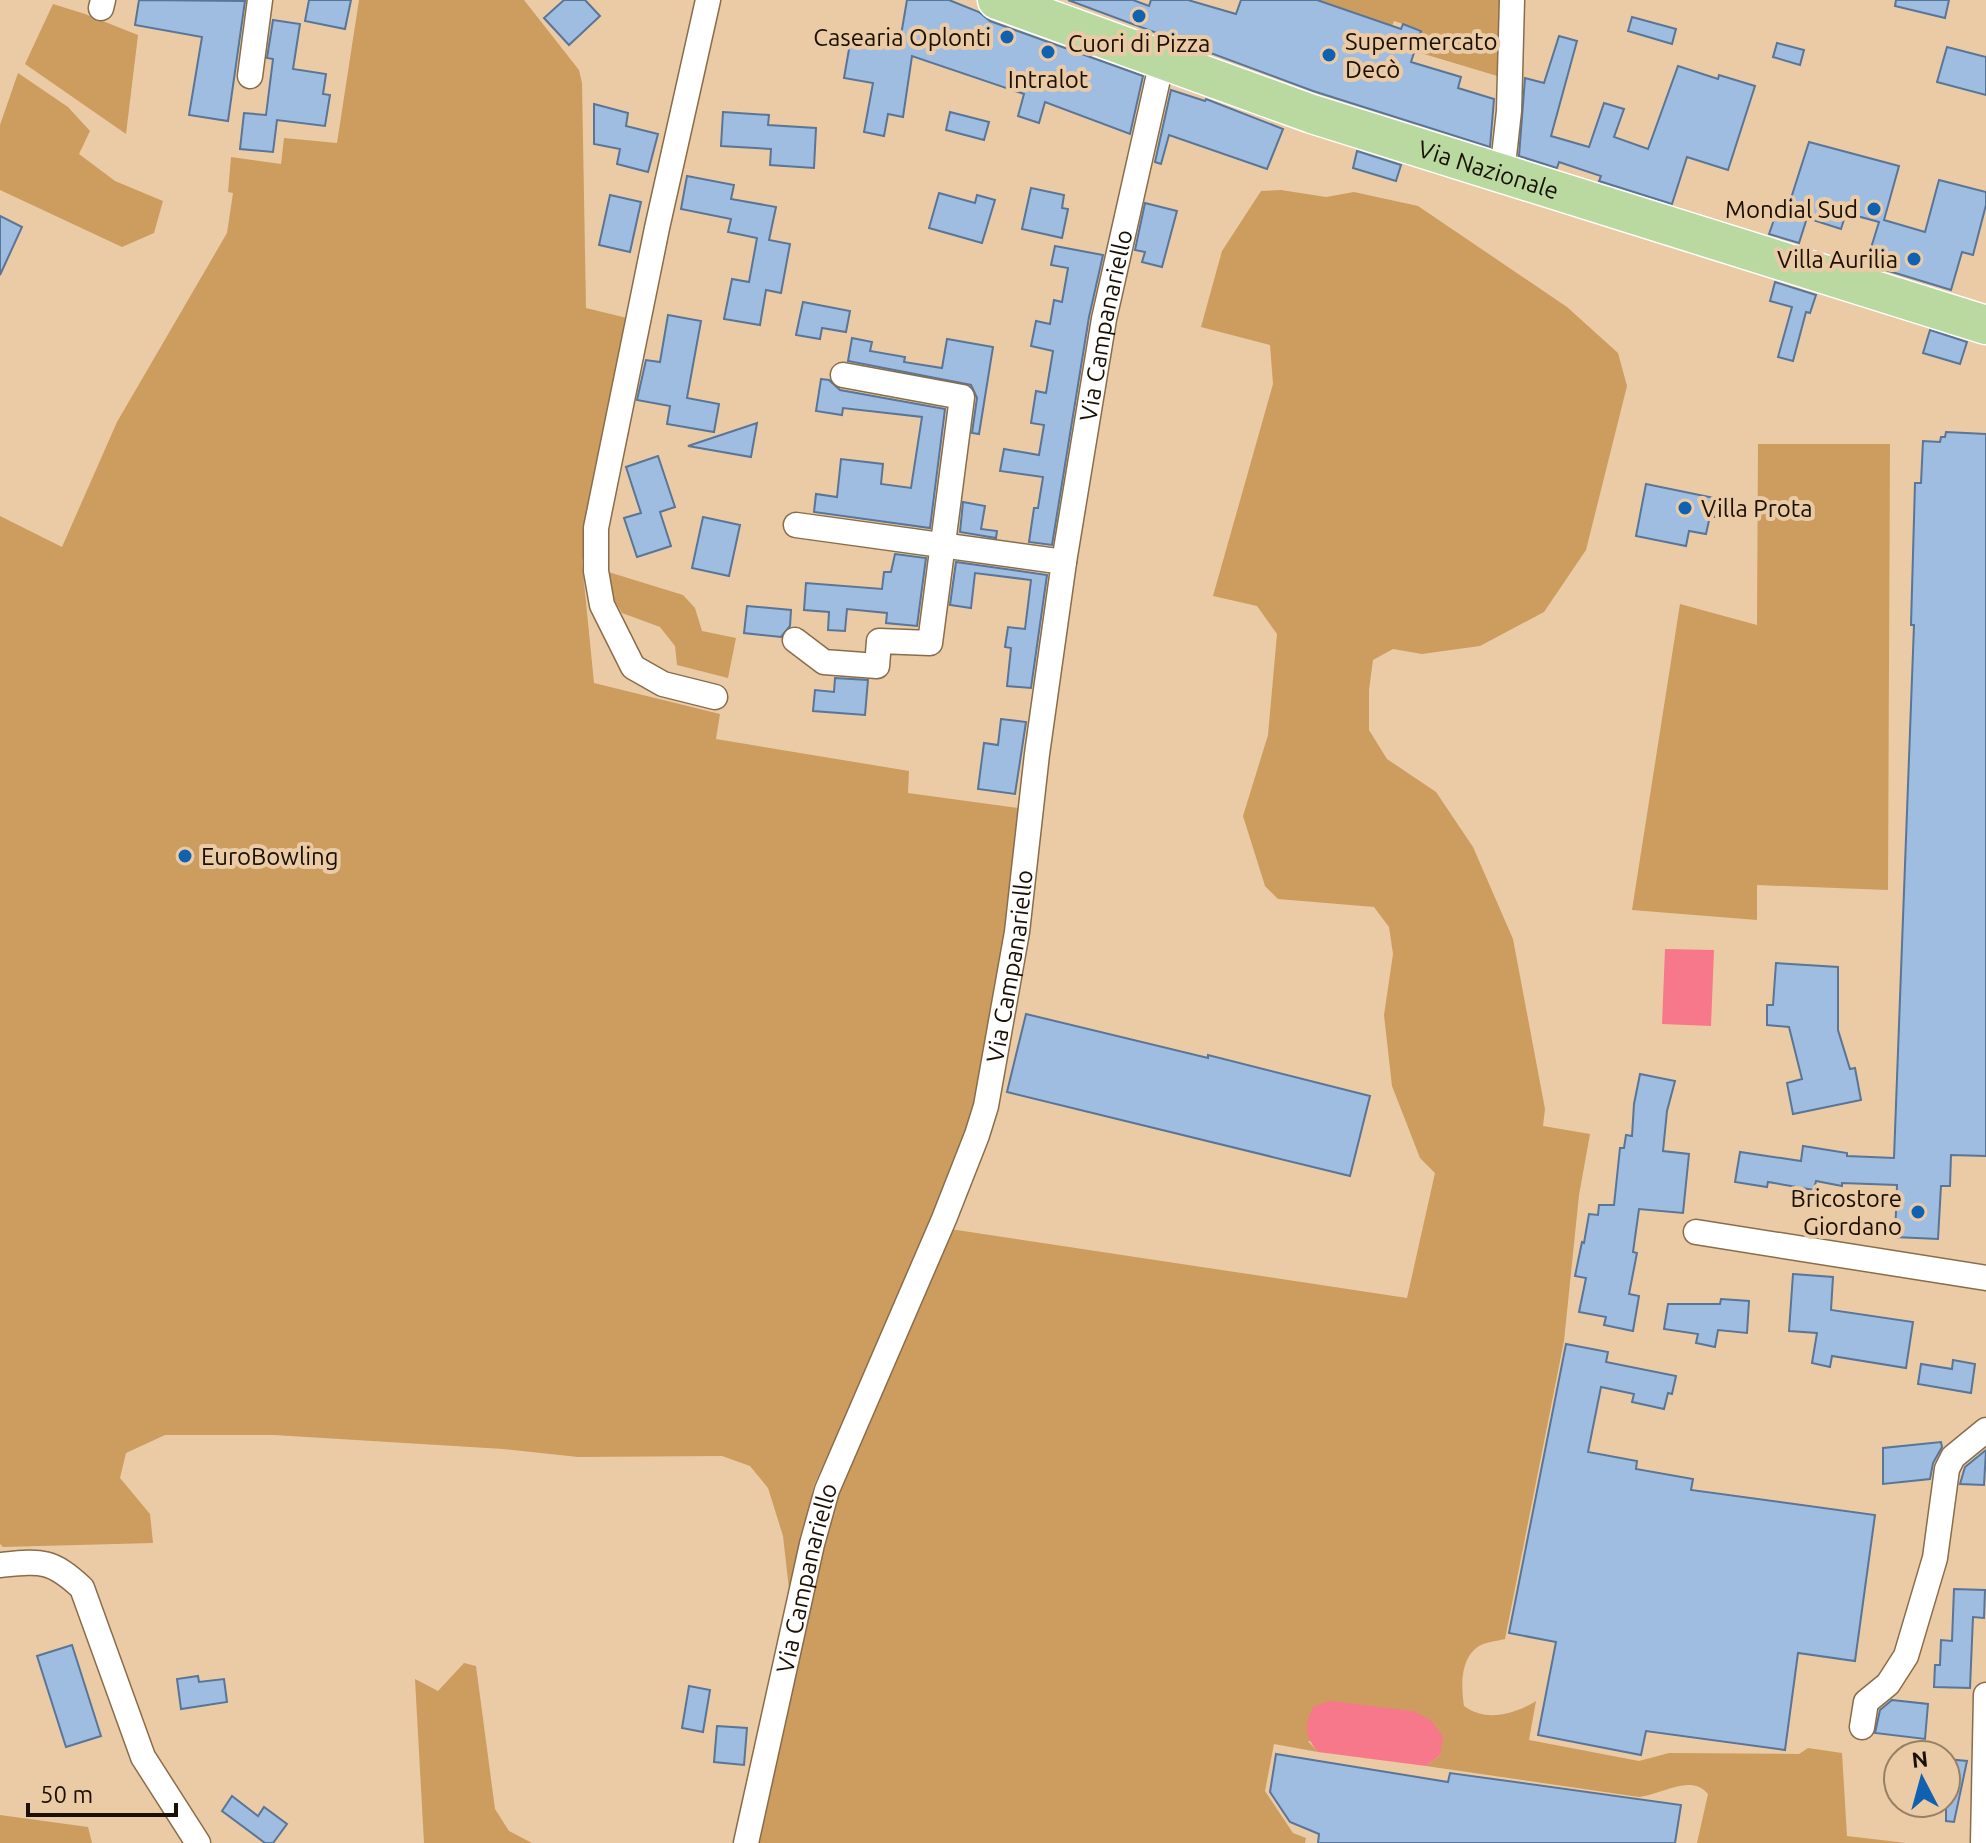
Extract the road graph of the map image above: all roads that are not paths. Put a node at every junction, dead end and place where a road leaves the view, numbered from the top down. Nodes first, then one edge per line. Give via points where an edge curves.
1 (260, 0) edge
2 (708, 0) edge
3 (997, 0) edge
4 (1512, 0) edge
5 (1162, 61) junction
6 (250, 76) dead end
7 (1498, 173) junction
8 (1986, 325) edge
9 (843, 375) dead end
10 (796, 525) dead end
11 (941, 546) junction
12 (1064, 562) junction
13 (795, 640) dead end
14 (715, 697) dead end
15 (1696, 1232) dead end
16 (1986, 1278) edge
17 (1986, 1430) edge
18 (0, 1565) edge
19 (1986, 1695) edge
20 (1862, 1727) dead end
21 (198, 1843) edge
22 (746, 1843) edge
23 (1983, 1843) edge

1 - 6 street
2 - 14 street via 596,528 596,571 602,605 633,667 663,684
3 - 5 main road, Via Nazionale
4 - 7 street via 1509,111
5 - 7 main road, Via Nazionale
5 - 12 street, Via Campanariello via 1104,319
7 - 8 main road, Via Nazionale
9 - 11 street via 962,397
10 - 11 street
11 - 12 street
11 - 13 street via 930,643 879,641 877,666 824,662
12 - 22 street, Via Campanariello via 1017,932 986,1106 944,1219 827,1490
15 - 16 street
17 - 20 street via 1953,1457 1947,1469 1935,1558 1906,1656 1888,1684 1866,1702
18 - 21 street via 37,1562 61,1569 82,1588 143,1757
19 - 23 street

